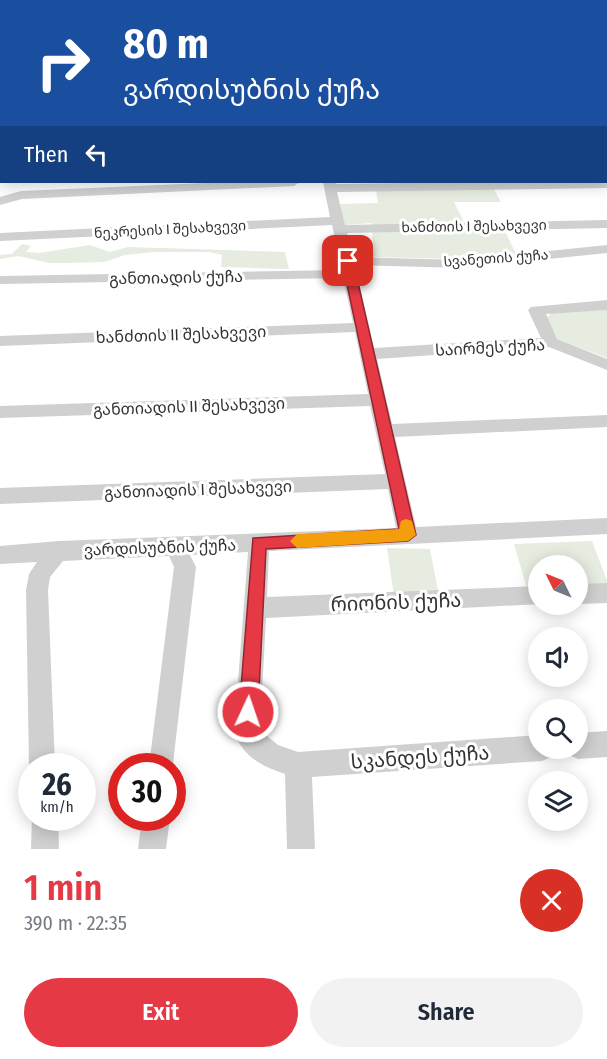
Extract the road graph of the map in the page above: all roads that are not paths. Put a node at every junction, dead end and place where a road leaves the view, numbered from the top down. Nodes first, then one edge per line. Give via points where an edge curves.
1 (273, 183) edge
2 (607, 184) edge
3 (330, 185) edge
4 (0, 201) edge
5 (607, 224) edge
6 (340, 225) junction
7 (0, 237) edge
8 (607, 249) edge
9 (349, 267) junction
10 (0, 280) edge
11 (607, 305) edge
12 (363, 327) junction
13 (0, 341) edge
14 (551, 342) junction
15 (369, 354) junction
16 (607, 365) edge
17 (379, 400) junction
18 (0, 412) edge
19 (607, 421) edge
20 (386, 431) junction
21 (397, 481) junction
22 (0, 496) edge
23 (607, 526) edge
24 (408, 535) junction
25 (259, 543) junction
26 (175, 546) junction
27 (59, 550) junction
28 (0, 555) edge
29 (607, 593) edge
30 (588, 594) edge
31 (528, 596) edge
32 (254, 608) junction
33 (607, 744) edge
34 (588, 745) edge
35 (528, 749) edge
36 (42, 753) edge
37 (164, 753) edge
38 (298, 765) junction
39 (44, 831) edge
40 (154, 831) edge
41 (45, 849) edge
42 (152, 849) edge
43 (301, 849) edge

1 - 4 street via 21,195
2 - 3 street
3 - 6 street
5 - 6 street, ხანძთის I შესახვევი
6 - 7 street, ნეკრესის I შესახვევი
6 - 9 street
8 - 9 street, სვანეთის ქუჩა via 461,264
9 - 10 street, განთიადის ქუჩა
9 - 12 street
11 - 14 street via 536,310
12 - 13 street, ხანძთის II შესახვევი
12 - 15 street
14 - 15 street, საირმეს ქუჩა
14 - 16 street, საირმეს ქუჩა
15 - 17 street
17 - 18 street, განთიადის II შესახვევი
17 - 20 street
19 - 20 street
20 - 21 street
21 - 22 street, განთიადის I შესახვევი
21 - 24 street
23 - 24 street, ვარდისუბნის ქუჩა
24 - 25 street, ვარდისუბნის ქუჩა
25 - 26 street, ვარდისუბნის ქუჩა
25 - 32 street
26 - 27 street, ვარდისუბნის ქუჩა
26 - 37 street via 185,567
27 - 28 street, ვარდისუბნის ქუჩა
27 - 36 street via 40,574 37,590
29 - 30 street
31 - 32 street, რიონის ქუჩა
32 - 38 street via 247,733 265,755
33 - 34 street
35 - 38 street, სკანდეს ქუჩა
38 - 43 street
39 - 41 street
40 - 42 street

